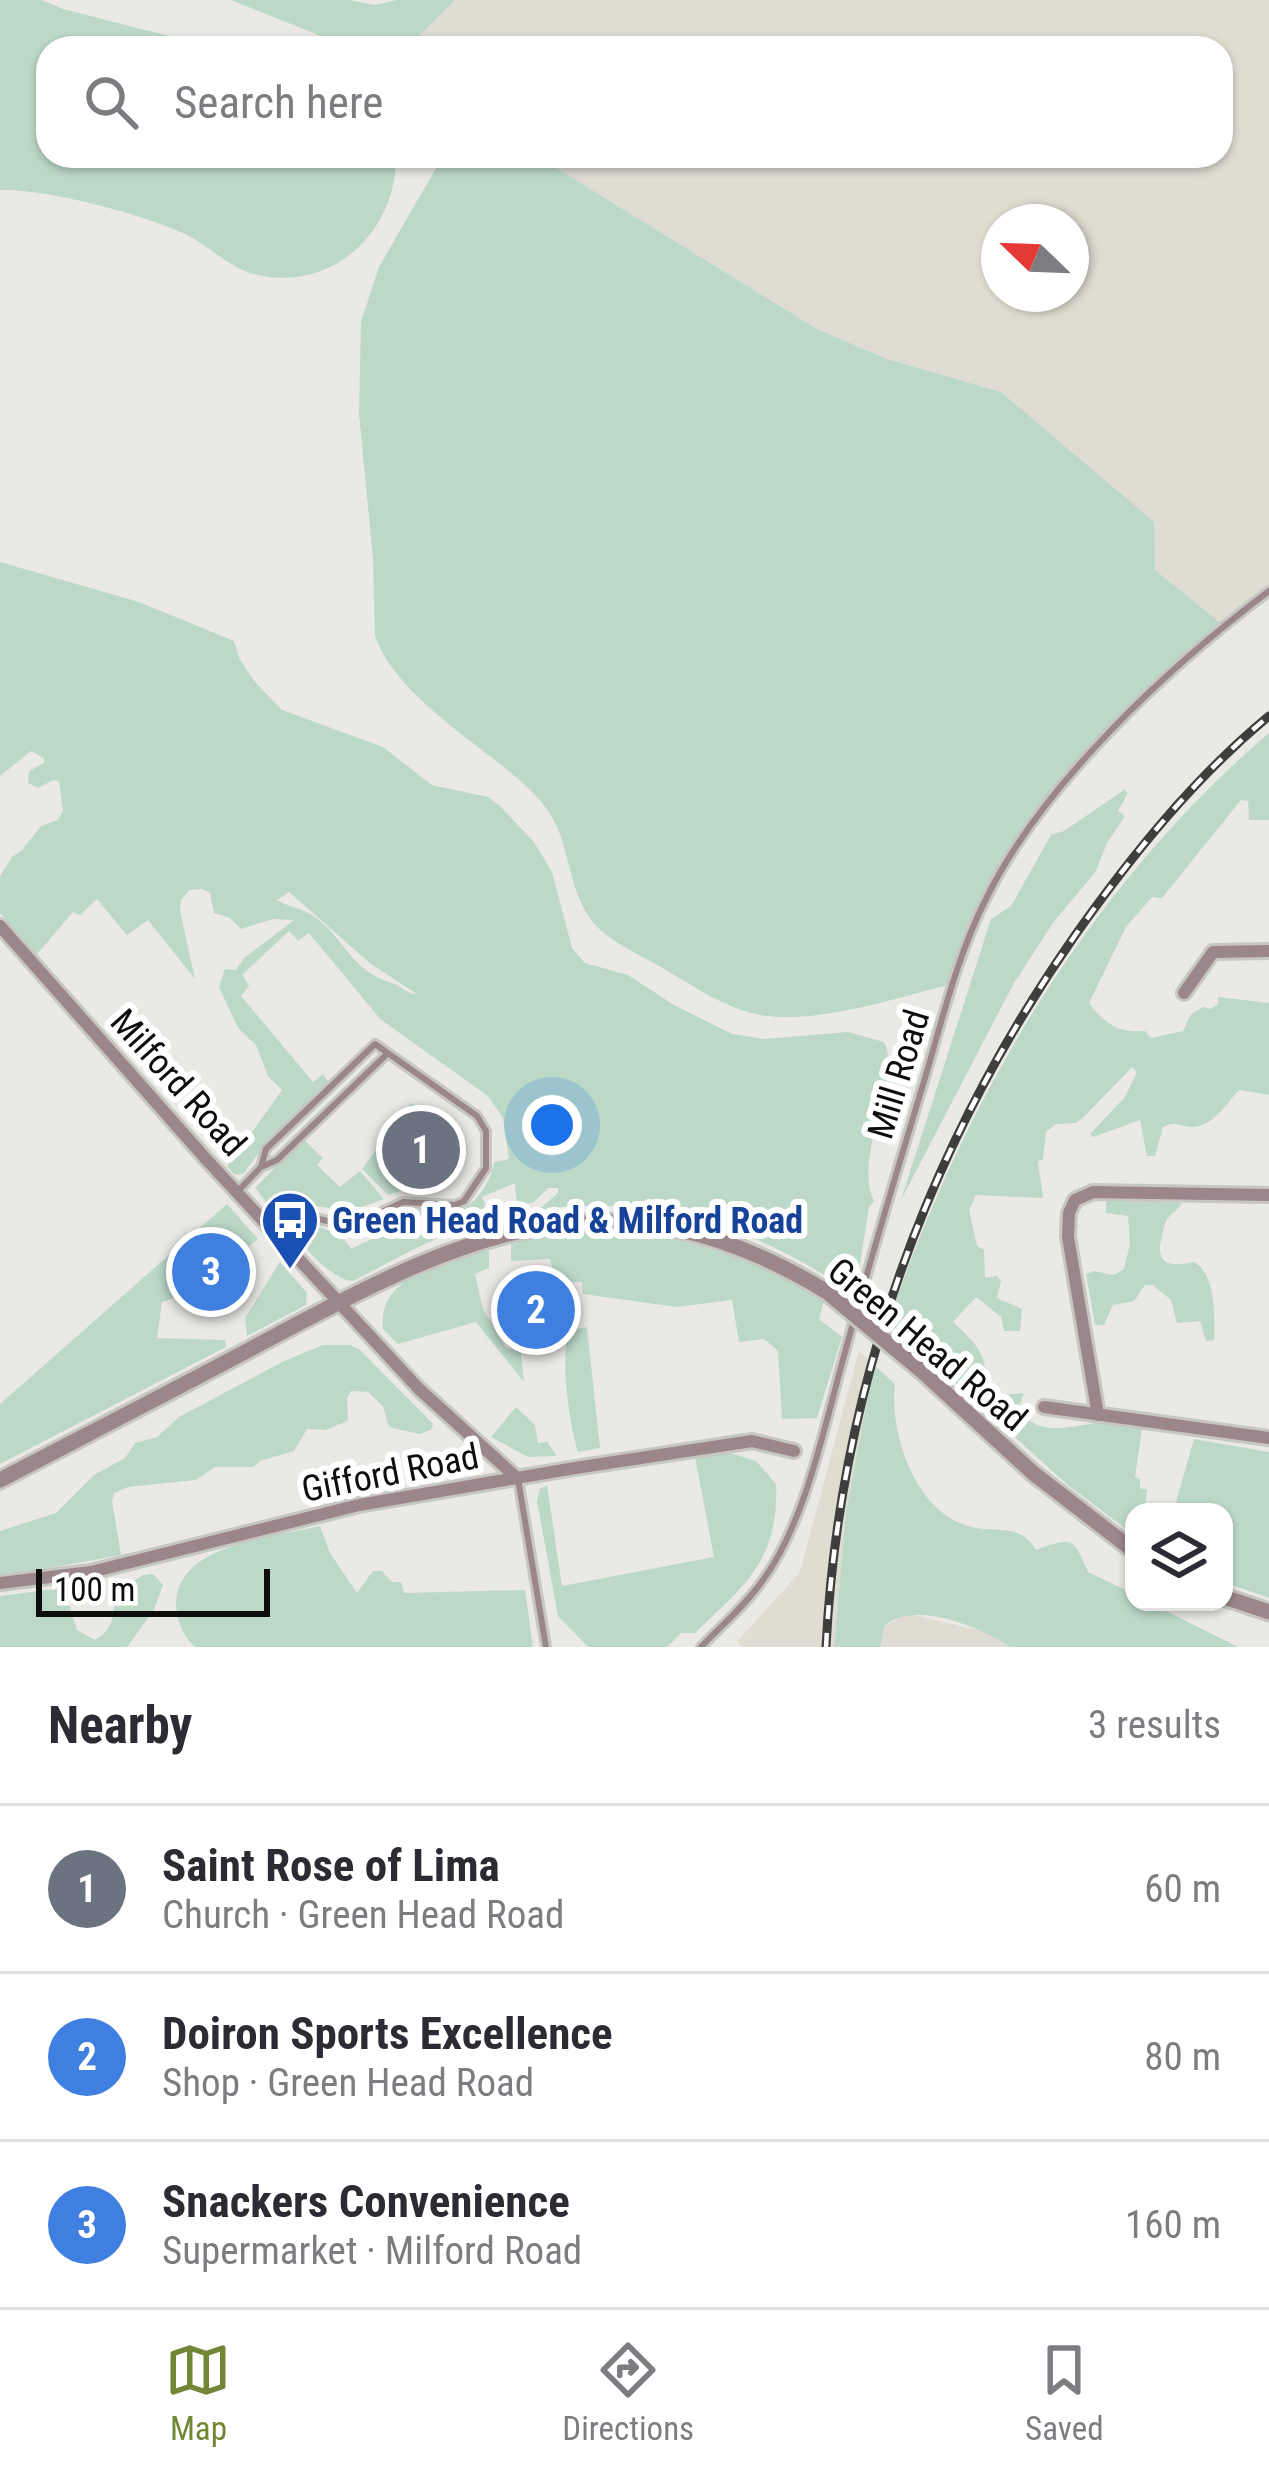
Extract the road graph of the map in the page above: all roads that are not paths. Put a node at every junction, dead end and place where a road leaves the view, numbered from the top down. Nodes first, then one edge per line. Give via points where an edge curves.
1 (1269, 590) edge
2 (0, 926) edge
3 (1269, 950) edge
4 (1184, 993) dead end
5 (388, 1053) junction
6 (317, 1100) junction
7 (328, 1110) junction
8 (261, 1167) junction
9 (237, 1192) junction
10 (1269, 1195) edge
11 (268, 1226) junction
12 (338, 1302) junction
13 (1044, 1407) dead end
14 (1098, 1415) junction
15 (1269, 1438) edge
16 (794, 1451) dead end
17 (518, 1479) junction
18 (0, 1480) edge
19 (1125, 1544) edge
20 (0, 1582) edge
21 (1233, 1600) edge
22 (1269, 1612) edge
23 (546, 1647) edge
24 (701, 1647) edge

1 - 24 lane, Mill Road via 1071,774 999,872 953,984 784,1544 762,1582
2 - 9 street, Milford Road
3 - 4 street via 1213,952
5 - 6 lane via 375,1044
5 - 7 lane
5 - 11 lane via 481,1120 486,1164 475,1190 455,1205 403,1202 352,1226 294,1214
6 - 7 lane
6 - 8 lane via 266,1149
7 - 8 lane
8 - 9 lane
9 - 11 street, Milford Road
10 - 14 street via 1093,1192 1075,1200 1068,1237
11 - 12 street, Milford Road
12 - 17 street, Milford Road
12 - 18 street, Green Head Road
12 - 19 street, Green Head Road, bridge via 481,1239 561,1222 647,1223 705,1234 826,1292
13 - 14 street
14 - 15 street
16 - 17 street, Gifford Road via 737,1442
17 - 20 street, Gifford Road via 359,1504 92,1572
17 - 23 lane
21 - 22 street

